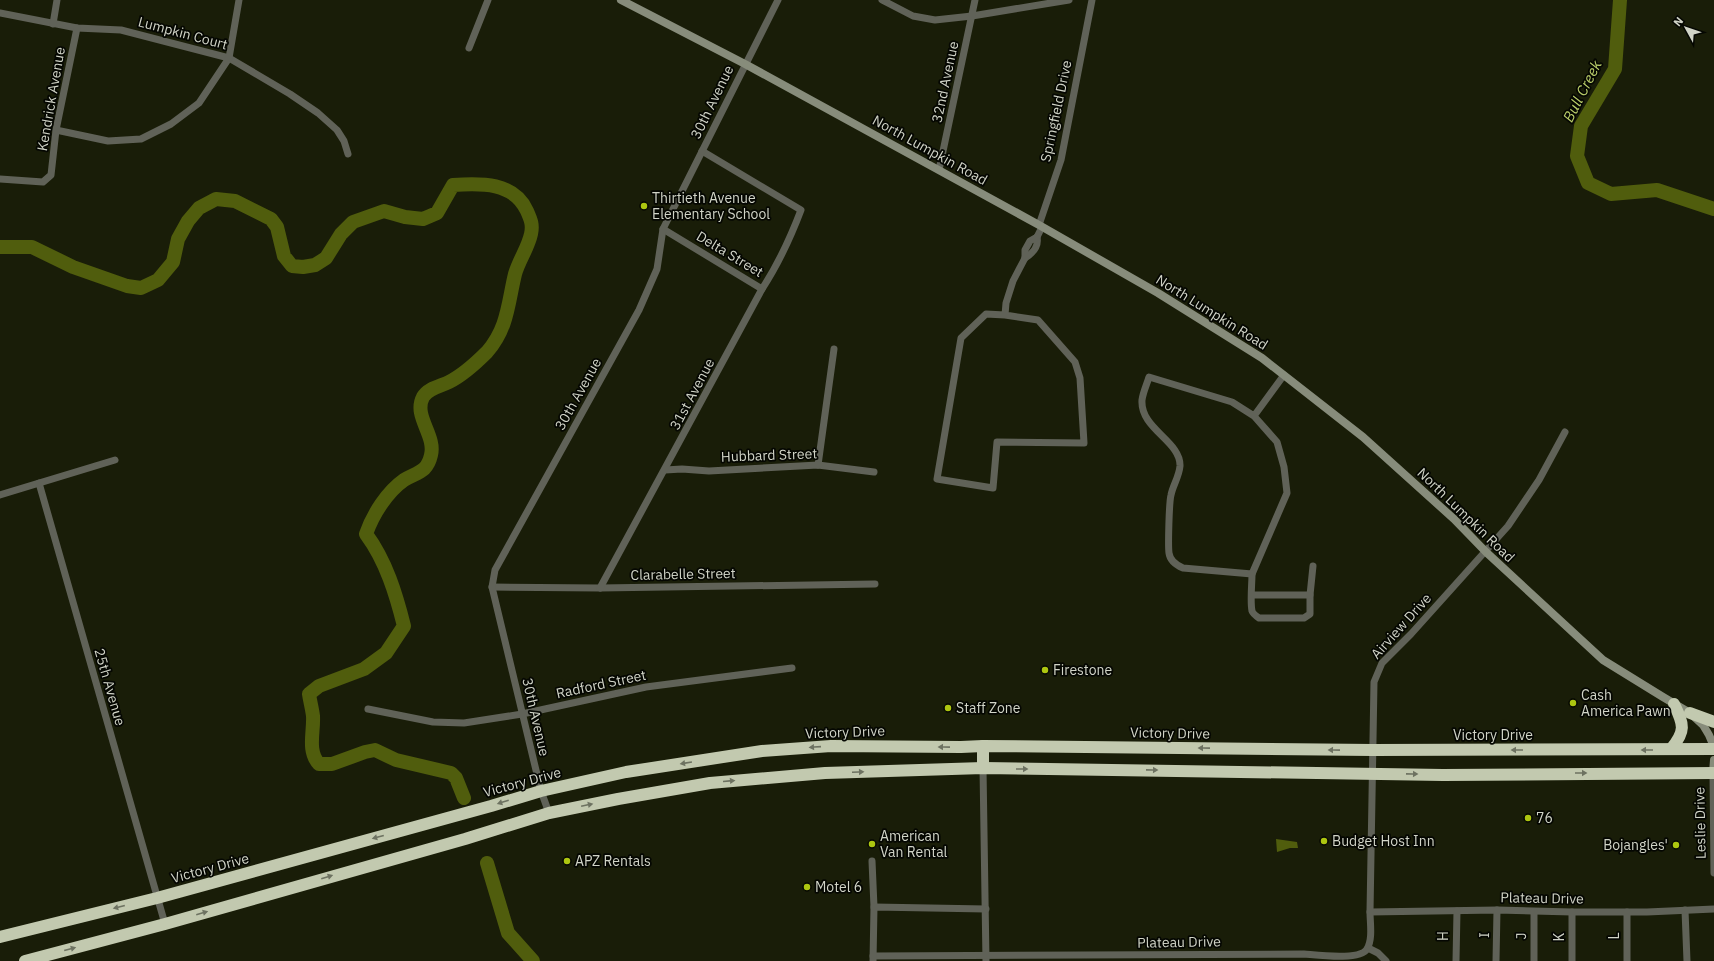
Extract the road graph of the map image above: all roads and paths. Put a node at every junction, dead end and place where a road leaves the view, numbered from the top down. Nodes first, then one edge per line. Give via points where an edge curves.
1 (57, 0) edge
2 (239, 0) edge
3 (488, 0) edge
4 (621, 0) edge
5 (778, 0) edge
6 (882, 0) edge
7 (975, 0) edge
8 (1069, 0) edge
9 (1092, 0) edge
10 (0, 13) edge
11 (972, 16) junction
12 (53, 24) junction
13 (77, 28) junction
14 (469, 48) dead end
15 (229, 58) junction
16 (745, 64) junction
17 (56, 130) junction
18 (702, 151) junction
19 (348, 154) dead end
20 (939, 170) junction
21 (0, 179) edge
22 (1040, 226) junction
23 (663, 229) junction
24 (762, 289) junction
25 (1005, 315) junction
26 (834, 349) dead end
27 (1284, 375) junction
28 (1254, 416) junction
29 (1564, 432) dead end
30 (115, 460) dead end
31 (818, 465) junction
32 (666, 470) junction
33 (874, 472) dead end
34 (39, 483) junction
35 (0, 495) edge
36 (1486, 552) junction
37 (1313, 566) dead end
38 (1252, 574) junction
39 (875, 584) dead end
40 (492, 587) junction
41 (600, 588) junction
42 (1252, 595) junction
43 (1310, 595) junction
44 (792, 668) dead end
45 (1674, 704) junction
46 (368, 709) dead end
47 (1690, 713) junction
48 (522, 714) junction
49 (1714, 722) edge
50 (983, 746) junction
51 (1714, 748) edge
52 (1373, 750) junction
53 (1671, 750) junction
54 (1714, 760) edge
55 (983, 768) junction
56 (1713, 773) edge
57 (1373, 774) junction
58 (540, 791) junction
59 (549, 813) junction
60 (872, 861) dead end
61 (1714, 873) edge
62 (157, 898) junction
63 (874, 908) junction
64 (986, 909) junction
65 (1714, 909) edge
66 (1497, 910) junction
67 (1684, 910) junction
68 (1457, 911) junction
69 (1370, 912) junction
70 (1534, 912) junction
71 (1572, 912) junction
72 (1627, 912) junction
73 (165, 924) junction
74 (0, 937) edge
75 (1368, 948) junction
76 (873, 958) edge
77 (986, 958) edge
78 (1150, 958) edge
79 (1230, 958) edge
80 (1304, 958) edge
81 (1048, 959) edge
82 (1080, 959) edge
83 (25, 961) edge
84 (1386, 961) edge
85 (1456, 961) edge
86 (1496, 961) edge
87 (1534, 961) edge
88 (1572, 961) edge
89 (1627, 961) edge
90 (1687, 961) edge

1 - 12 street
2 - 15 street
3 - 14 street
4 - 16 street, North Lumpkin Road
5 - 16 street, 30th Avenue
6 - 11 street via 913,16 935,20
7 - 11 street, 32nd Avenue
8 - 11 street
9 - 22 street, Springfield Drive via 1061,160
10 - 12 street, Lumpkin Court
11 - 20 street, 32nd Avenue
12 - 13 street, Lumpkin Court
13 - 15 street, Lumpkin Court via 121,30
13 - 17 street, Kendrick Avenue
15 - 17 street via 199,103 171,124 141,139 108,141
15 - 19 street, Lumpkin Court via 318,113 337,130
16 - 18 street, 30th Avenue
16 - 20 street, North Lumpkin Road
17 - 21 street, Kendrick Avenue via 51,175 43,182
18 - 23 street, 30th Avenue
18 - 24 street, 31st Avenue via 801,210 779,264
20 - 22 street, North Lumpkin Road
22 - 25 street, Springfield Drive via 1037,237 1030,241 1025,258 1013,281
22 - 27 street, North Lumpkin Road via 1158,293 1262,358
23 - 24 street, Delta Street
23 - 40 street, 30th Avenue via 657,269 639,310 495,570
24 - 32 street, 31st Avenue
25 - 25 street via 986,314 961,338 937,479 993,488 997,442 1084,443 1080,378 1074,362 1038,320
26 - 31 street
27 - 28 street
27 - 36 street, North Lumpkin Road via 1363,437 1454,519
28 - 38 street via 1277,442 1284,467 1287,493
28 - 38 street via 1232,402 1149,377 1142,400 1146,419 1178,454 1180,464 1179,477 1171,495 1171,558 1176,565 1183,568
29 - 36 street, Airview Drive via 1535,486 1508,526
30 - 34 street
31 - 32 street, Hubbard Street
31 - 33 street, Hubbard Street
32 - 41 street, 31st Avenue
34 - 35 street
34 - 62 street, 25th Avenue
36 - 45 street, North Lumpkin Road via 1603,660
36 - 52 street, Airview Drive via 1382,663 1374,682
37 - 43 street
38 - 42 street
39 - 41 street, Clarabelle Street
40 - 41 street, Clarabelle Street
40 - 48 street, 30th Avenue
42 - 43 street
42 - 43 street via 1252,611 1259,618 1304,618 1310,614
44 - 48 street, Radford Street via 646,687
45 - 47 street, North Lumpkin Road
45 - 53 highway via 1683,723 1683,729
46 - 48 street, Radford Street via 433,722 464,723
47 - 49 highway
47 - 51 street, North Lumpkin Road via 1710,735
48 - 58 street, 30th Avenue
52 -> 50 highway, Victory Drive
50 - 55 highway
50 -> 58 highway, Victory Drive via 831,746 762,751 626,772
51 - 53 highway, Victory Drive
53 -> 52 highway, Victory Drive
52 - 57 street, Airview Drive
54 - 56 street
55 -> 57 highway
59 -> 55 highway via 710,783 824,773
55 - 64 street
57 -> 56 highway
56 - 61 street, Leslie Drive
57 - 69 street, Airview Drive
58 - 59 street, 30th Avenue
58 -> 62 highway, Victory Drive
73 -> 59 highway
60 - 63 street
62 - 73 street, 25th Avenue
62 -> 74 highway, Victory Drive
63 - 64 street
63 - 76 street
64 - 77 street
65 - 67 street, Plateau Drive
66 - 68 street, Plateau Drive
66 - 70 street, Plateau Drive
66 - 86 street, I
67 - 72 street, Plateau Drive
67 - 90 street
68 - 69 street, Plateau Drive
68 - 85 street, H
69 - 75 street, Airview Drive
70 - 71 street, Plateau Drive
70 - 87 street, J
71 - 72 street, Plateau Drive
71 - 88 street, K
72 - 89 street, L
83 -> 73 highway
75 - 80 street, Plateau Drive via 1363,954 1351,957
75 - 84 street
76 - 77 street, Plateau Drive
77 - 81 street, Plateau Drive
78 - 79 street, Plateau Drive
78 - 82 street, Plateau Drive
79 - 80 street, Plateau Drive
81 - 82 street, Plateau Drive

